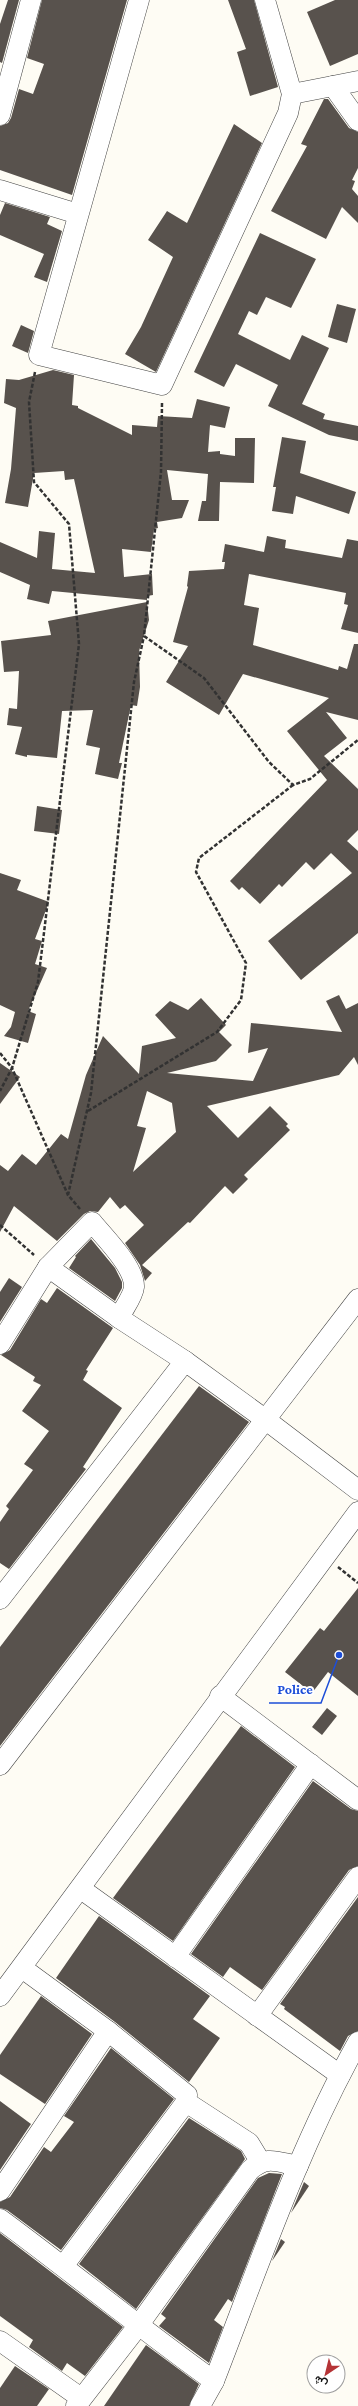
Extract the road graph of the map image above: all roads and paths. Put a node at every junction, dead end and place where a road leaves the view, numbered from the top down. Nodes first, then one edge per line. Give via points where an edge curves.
1 (31, 0) edge
2 (139, 0) edge
3 (265, 0) edge
4 (358, 81) edge
5 (333, 86) junction
6 (292, 94) junction
7 (0, 115) edge
8 (358, 121) edge
9 (0, 190) edge
10 (78, 214) junction
11 (39, 355) junction
12 (162, 385) junction
13 (144, 636) junction
14 (358, 740) edge
15 (293, 785) junction
16 (0, 1053) edge
17 (12, 1068) junction
18 (0, 1091) edge
19 (87, 1111) junction
20 (68, 1195) junction
21 (92, 1222) junction
22 (0, 1225) edge
23 (48, 1267) junction
24 (358, 1299) edge
25 (119, 1318) junction
26 (0, 1344) edge
27 (185, 1361) junction
28 (266, 1420) junction
29 (358, 1490) edge
30 (358, 1512) edge
31 (324, 1556) junction
32 (358, 1583) edge
33 (0, 1599) edge
34 (220, 1696) junction
35 (311, 1764) junction
36 (0, 1765) edge
37 (358, 1800) edge
38 (358, 1877) edge
39 (81, 1889) junction
40 (175, 1957) junction
41 (22, 1968) junction
42 (0, 1996) edge
43 (256, 2016) junction
44 (108, 2032) junction
45 (358, 2042) edge
46 (340, 2075) junction
47 (186, 2102) junction
48 (260, 2161) junction
49 (298, 2166) junction
50 (0, 2191) edge
51 (0, 2219) edge
52 (64, 2265) junction
53 (138, 2326) junction
54 (3, 2348) edge
55 (214, 2381) junction
56 (78, 2402) edge
57 (200, 2406) edge

1 - 7 street
2 - 10 street
3 - 6 street
4 - 5 street
5 - 6 street
5 - 8 street
6 - 12 street via 288,113
9 - 10 street
10 - 11 street
11 - 12 street
11 - 17 path via 29,402 34,482 69,524 79,644 38,982
12 - 13 path via 160,472
13 - 15 path via 204,678 269,762
13 - 19 path via 134,682 92,1085
14 - 15 path via 310,779
15 - 19 path via 200,858 197,864 196,872 246,963 241,1000 217,1032
16 - 17 path
17 - 18 path
17 - 20 path
19 - 20 path
20 - 21 path
21 - 23 street
21 - 25 street via 132,1276 134,1287
22 - 23 path
23 - 25 street
23 - 26 street
24 - 28 street
25 - 27 street
27 - 28 street
27 - 33 street
28 - 29 street
28 - 36 street
30 - 31 street
31 - 32 path
31 - 34 street
34 - 35 street
34 - 39 street
35 - 37 street
35 - 40 street
38 - 43 street
39 - 40 street
39 - 41 street
40 - 43 street
41 - 42 street
41 - 44 street
43 - 46 street
44 - 47 street via 184,2090 188,2094
44 - 50 street
45 - 46 street
46 - 49 street
47 - 48 street via 249,2143
47 - 52 street
48 - 49 street
48 - 53 street via 250,2170
49 - 55 street
51 - 52 street
52 - 53 street
53 - 55 street
53 - 56 street
54 - 56 street
55 - 57 street

